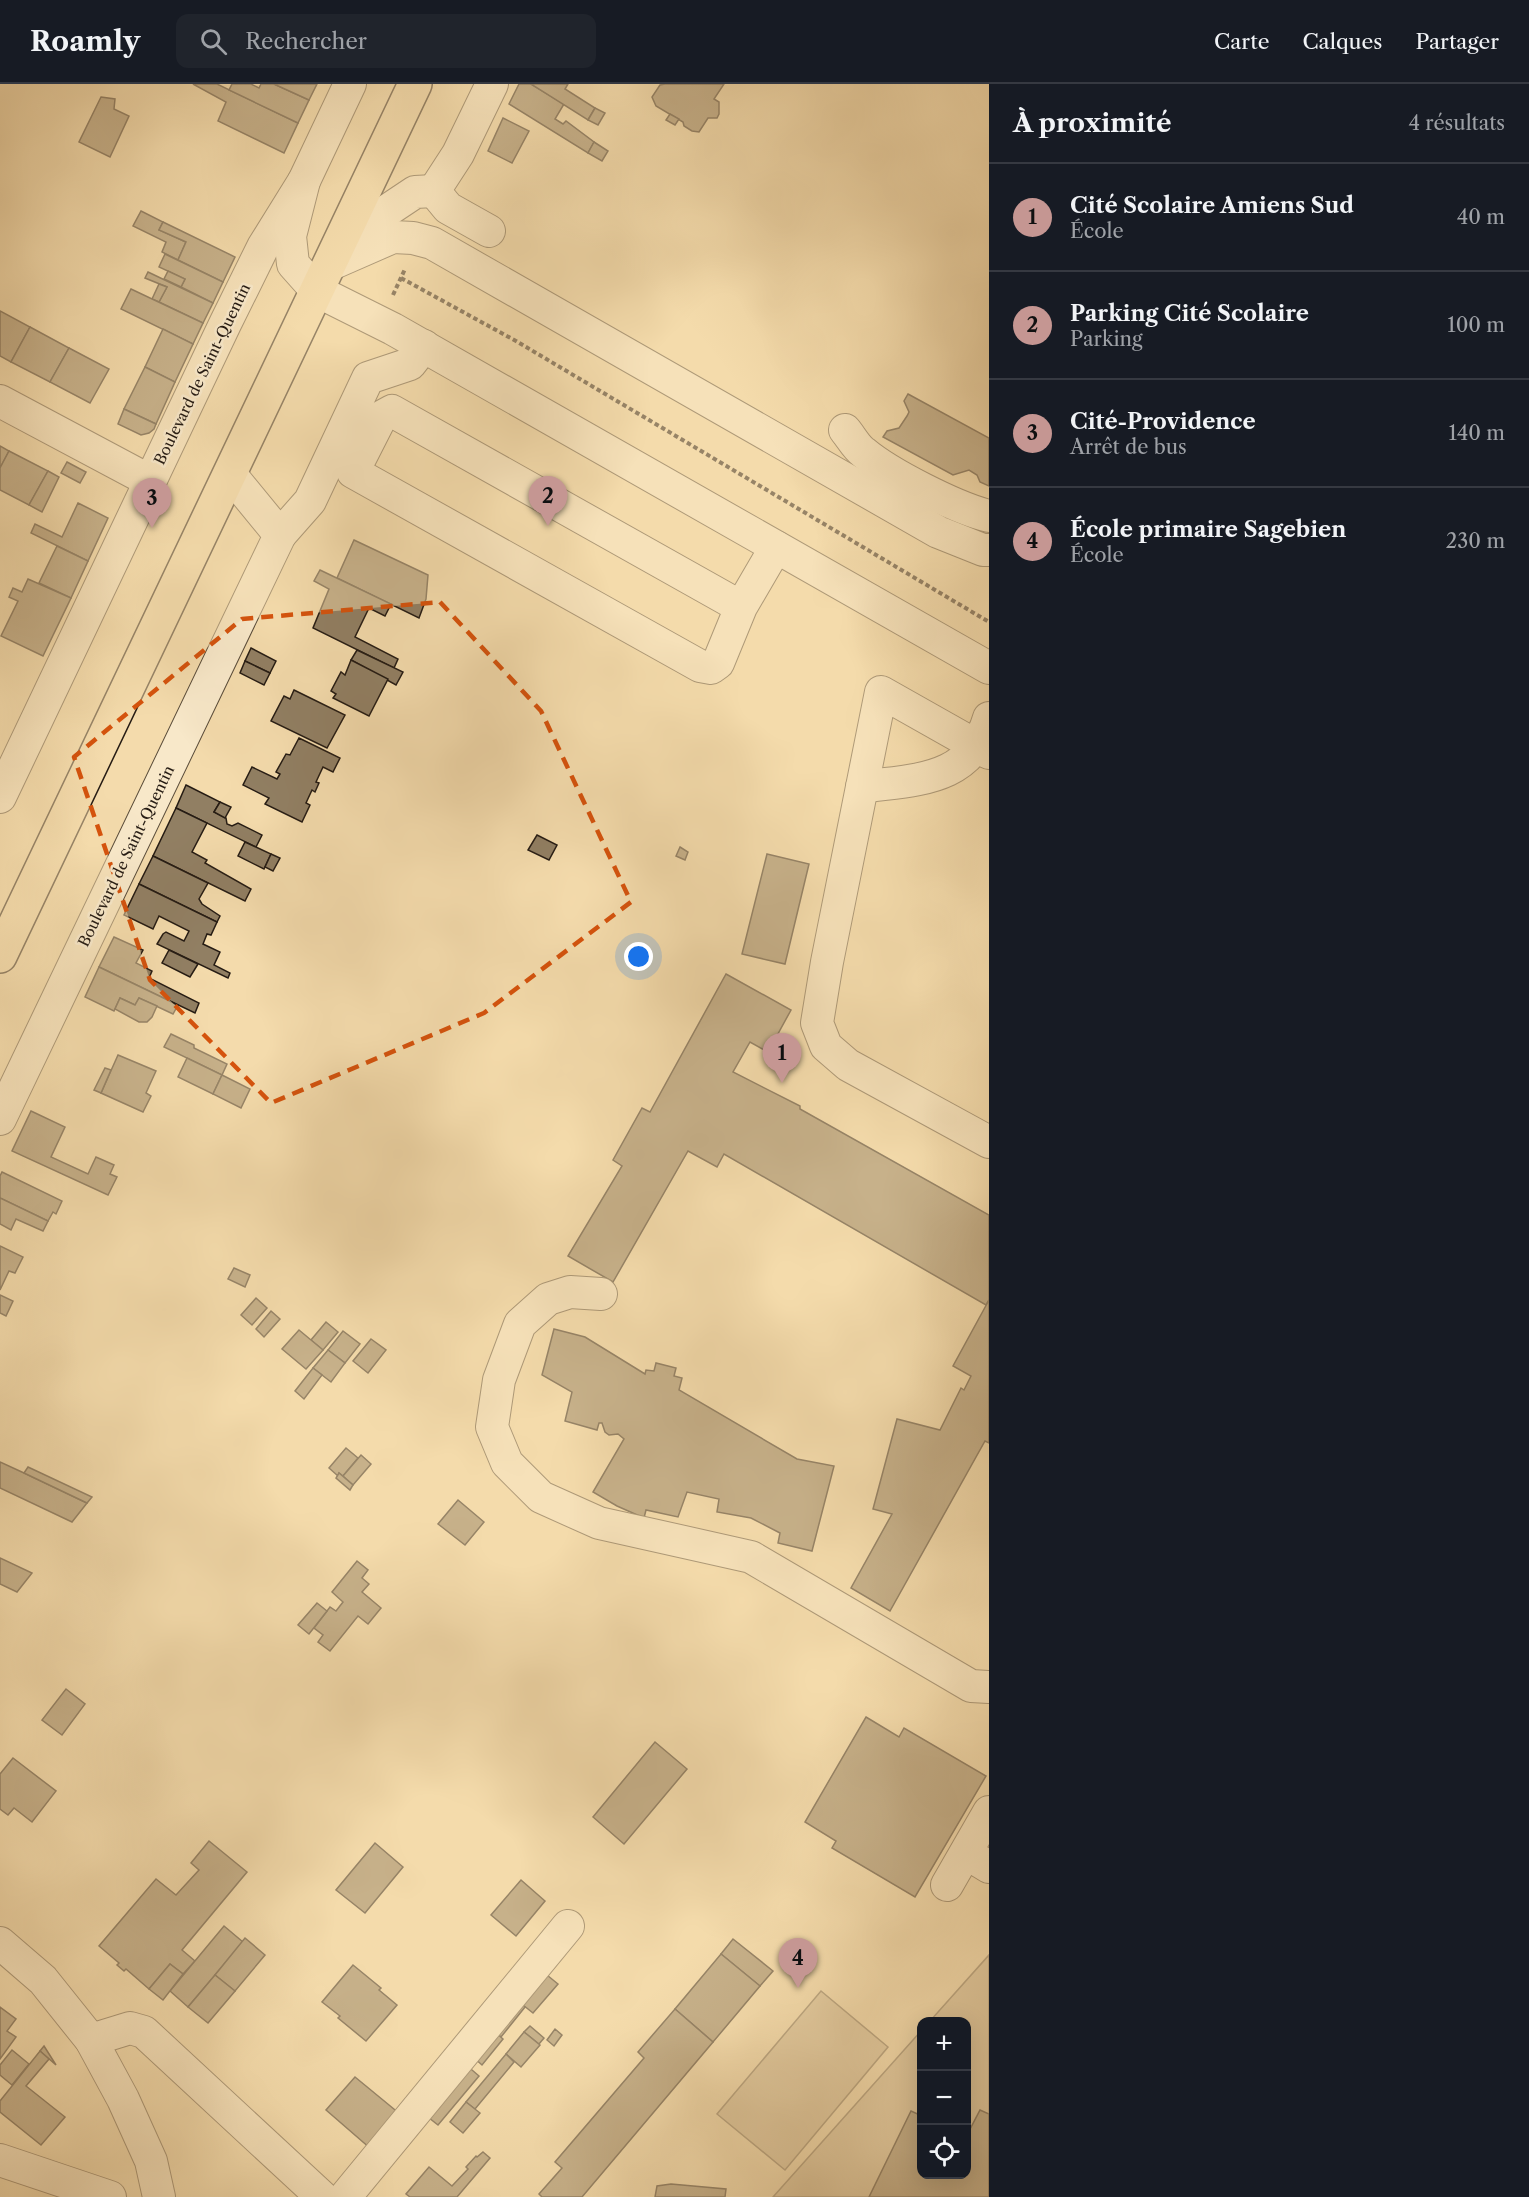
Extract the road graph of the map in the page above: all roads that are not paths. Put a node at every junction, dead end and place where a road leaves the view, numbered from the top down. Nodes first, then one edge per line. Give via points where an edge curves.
1 (350, 84) edge
2 (415, 84) edge
3 (492, 84) edge
4 (304, 181) junction
5 (434, 191) junction
6 (489, 231) dead end
7 (323, 278) junction
8 (424, 346) junction
9 (0, 401) edge
10 (845, 430) dead end
11 (230, 474) junction
12 (150, 481) junction
13 (989, 516) edge
14 (280, 534) junction
15 (776, 547) junction
16 (989, 550) edge
17 (741, 607) junction
18 (989, 668) edge
19 (985, 739) edge
20 (862, 787) junction
21 (0, 797) edge
22 (0, 956) edge
23 (0, 1119) edge
24 (989, 1142) edge
25 (601, 1294) dead end
26 (989, 1687) edge
27 (989, 1812) edge
28 (977, 1860) edge
29 (947, 1885) dead end
30 (568, 1926) dead end
31 (0, 1943) edge
32 (91, 2040) junction
33 (0, 2160) edge
34 (110, 2197) edge
35 (159, 2197) edge
36 (322, 2197) edge
37 (345, 2197) edge

1 - 4 street, Boulevard de Saint-Quentin
2 - 7 main road
3 - 5 street via 458,154
4 - 7 street via 290,236 293,264
4 - 12 street, Boulevard de Saint-Quentin via 263,247
5 - 6 street via 448,208
5 - 7 street via 415,192 385,212
7 - 8 street via 380,322
7 - 11 main road
7 - 16 street via 393,237 432,243 938,532
8 - 14 street, Boulevard de Saint-Quentin via 410,364 368,378 310,501
8 - 15 street
9 - 12 street
10 - 13 street via 862,452 900,476 969,511
11 - 14 street
11 - 22 main road
12 - 21 street, Boulevard de Saint-Quentin
14 - 23 street, Boulevard de Saint-Quentin
15 - 17 street
15 - 18 street
17 - 17 street via 392,411 381,417 353,472 700,666 711,668 718,663
19 - 20 street via 965,760 936,776
19 - 20 street via 881,692
20 - 24 street via 817,1023 826,1046 848,1065
25 - 26 street via 570,1292 548,1299 520,1324 500,1380 492,1427 507,1462 541,1497 599,1523 752,1557 970,1686
27 - 28 street
28 - 29 street
30 - 37 street
31 - 32 street via 43,1980
32 - 35 street via 151,2161
32 - 36 street via 130,2028 144,2032
33 - 34 street

